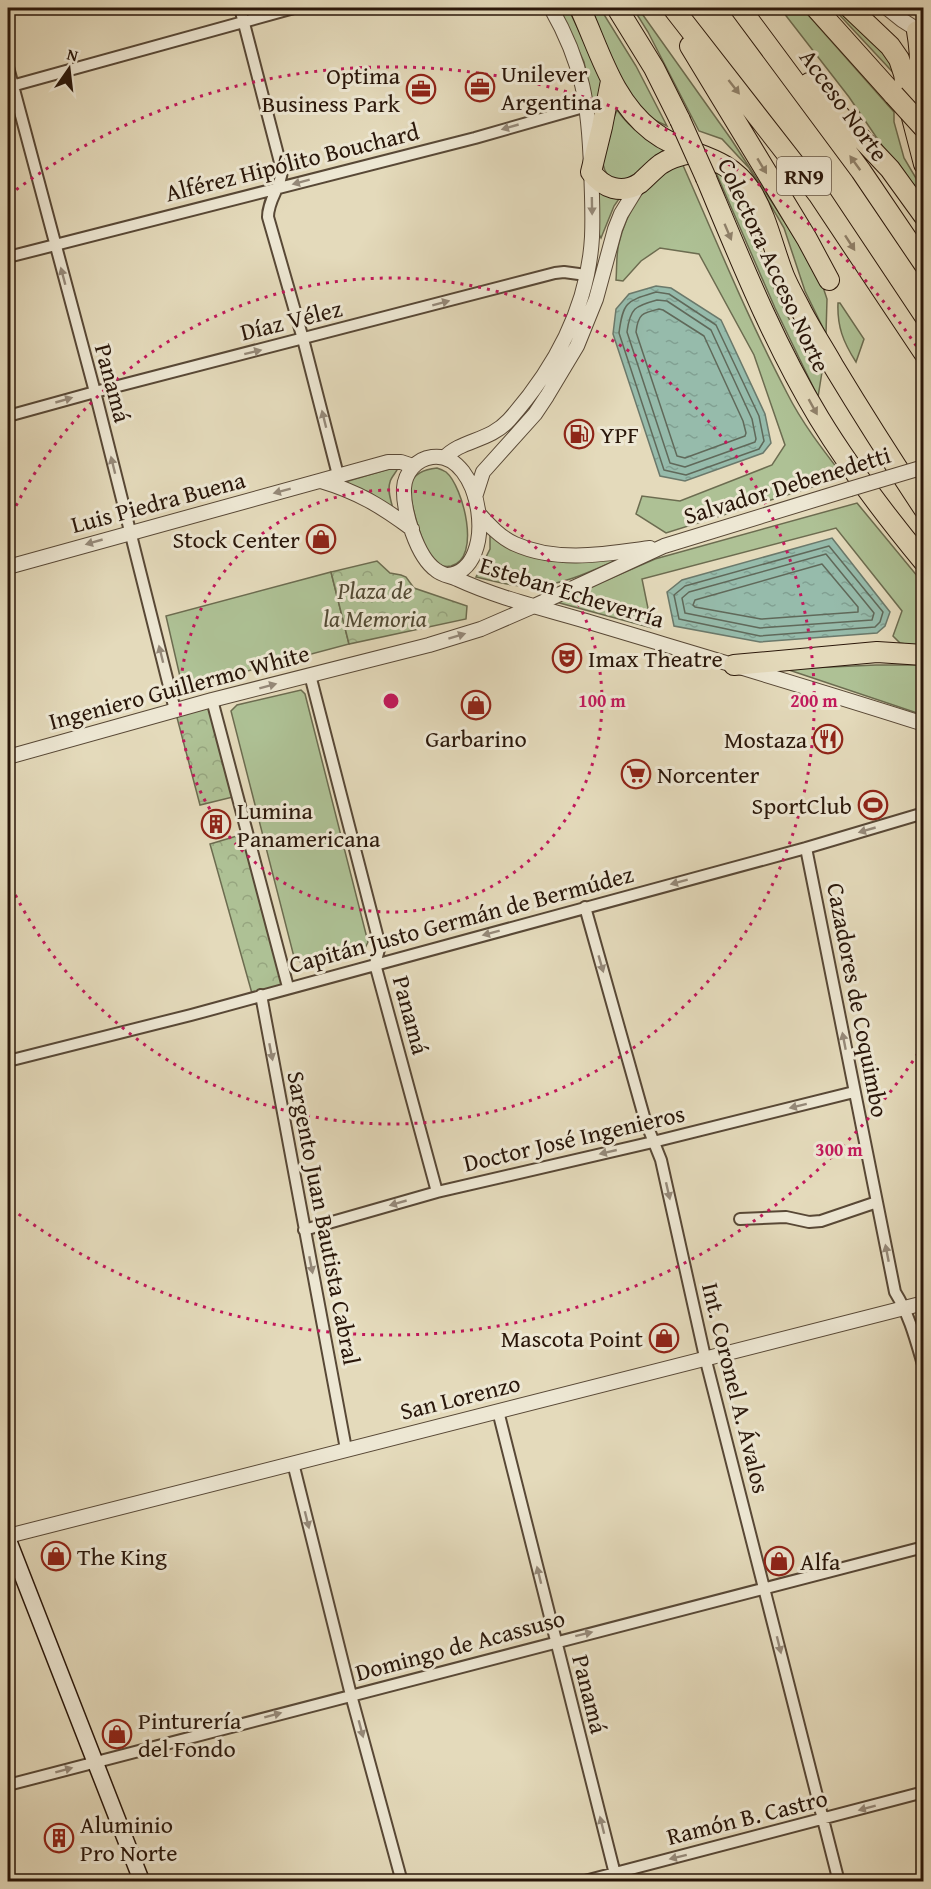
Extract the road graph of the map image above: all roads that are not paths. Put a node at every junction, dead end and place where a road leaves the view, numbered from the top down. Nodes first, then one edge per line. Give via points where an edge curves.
1 (240, 8) edge
2 (294, 8) edge
3 (551, 8) edge
4 (580, 8) edge
5 (617, 8) edge
6 (668, 8) edge
7 (673, 8) edge
8 (816, 8) edge
9 (850, 8) edge
10 (887, 8) edge
11 (743, 11) edge
12 (243, 21) junction
13 (921, 29) edge
14 (8, 67) edge
15 (611, 81) junction
16 (10, 86) edge
17 (922, 92) edge
18 (587, 106) junction
19 (920, 135) edge
20 (692, 153) junction
21 (924, 164) edge
22 (591, 172) junction
23 (641, 181) junction
24 (278, 188) junction
25 (924, 216) edge
26 (54, 245) junction
27 (8, 257) edge
28 (924, 264) edge
29 (586, 275) junction
30 (829, 280) dead end
31 (303, 339) junction
32 (924, 353) edge
33 (95, 392) junction
34 (8, 416) edge
35 (444, 458) junction
36 (413, 466) junction
37 (924, 467) edge
38 (338, 476) junction
39 (321, 481) junction
40 (475, 497) junction
41 (924, 509) edge
42 (479, 514) junction
43 (412, 529) junction
44 (130, 532) junction
45 (664, 546) junction
46 (924, 562) edge
47 (8, 567) edge
48 (448, 575) junction
49 (534, 606) junction
50 (924, 655) edge
51 (734, 665) junction
52 (310, 675) junction
53 (212, 700) junction
54 (175, 711) junction
55 (924, 724) edge
56 (8, 757) edge
57 (924, 813) edge
58 (806, 848) junction
59 (585, 907) junction
60 (375, 964) junction
61 (288, 987) junction
62 (261, 995) junction
63 (8, 1061) edge
64 (854, 1092) junction
65 (654, 1142) junction
66 (436, 1192) junction
67 (876, 1202) junction
68 (740, 1220) dead end
69 (304, 1230) junction
70 (924, 1303) edge
71 (905, 1308) junction
72 (705, 1357) junction
73 (924, 1368) edge
74 (498, 1411) junction
75 (346, 1449) junction
76 (293, 1463) junction
77 (8, 1538) edge
78 (924, 1547) edge
79 (764, 1589) junction
80 (555, 1641) junction
81 (351, 1695) junction
82 (94, 1762) junction
83 (8, 1785) edge
84 (924, 1792) edge
85 (823, 1820) junction
86 (616, 1877) edge
87 (142, 1881) edge
88 (402, 1881) edge
89 (581, 1881) edge
90 (839, 1881) edge

1 - 12 street
2 - 12 street
3 - 18 street via 577,64
4 - 15 highway
5 -> 46 highway, Colectora Acceso Norte, bridge via 680,120 756,299 819,418 887,517
6 -> 30 highway
7 -> 32 highway, RN9 via 818,194
8 - 19 highway, bridge via 894,95
9 - 19 highway via 899,59
10 - 13 street
11 - 25 highway via 890,170
28 -> 11 highway, Acceso Norte / RN9
12 - 16 street
12 - 24 street via 282,170
13 - 17 highway
14 - 16 street, Panamá
15 - 20 highway via 636,117 662,138
15 - 22 highway
16 - 26 street, Panamá
17 - 19 highway
18 - 22 street
18 -> 24 street, Alférez Hipólito Bouchard
19 - 21 highway
20 - 23 highway via 664,162
20 - 41 highway via 731,169 750,191 802,313
22 - 23 highway via 608,187 620,189
22 -> 29 street via 592,238
23 - 40 street via 615,229 596,299 577,346 535,414 483,472
24 - 26 street, Alférez Hipólito Bouchard
24 - 31 street via 270,200 268,217
26 - 27 street, Alférez Hipólito Bouchard
33 -> 26 street, Panamá
31 -> 29 street, Díaz Vélez via 555,273
29 - 35 street via 563,344 536,388 496,432 454,449
33 -> 31 street, Díaz Vélez
38 -> 31 street
34 -> 33 street, Díaz Vélez
44 -> 33 street, Panamá
35 - 36 street via 430,457
35 - 40 street via 457,465
36 - 38 street, Luis Piedra Buena via 388,462
36 - 43 street via 404,487
37 - 45 street, Salvador Debenedetti, bridge
38 - 39 street, Luis Piedra Buena
39 - 43 street via 367,498
39 -> 44 street, Luis Piedra Buena
40 - 42 street
42 - 45 street, Salvador Debenedetti via 505,538 538,552 593,556
42 - 48 street via 479,533 469,563 460,572
43 - 48 street via 425,560
44 -> 47 street, Luis Piedra Buena
54 -> 44 street, Panamá
45 - 49 street, Salvador Debenedetti
48 - 49 street, Esteban Echeverría via 486,592
49 - 51 street, Esteban Echeverría
52 -> 49 street, Ingeniero Guillermo White via 439,642
50 - 51 highway via 877,652
51 - 55 street, Esteban Echeverría
53 -> 52 street, Ingeniero Guillermo White
52 - 60 street, Panamá via 380,946
53 - 54 street, Ingeniero Guillermo White
53 - 61 street
54 - 56 street, Ingeniero Guillermo White
57 -> 58 street, Capitán Justo Germán de Bermúdez
58 -> 59 street, Capitán Justo Germán de Bermúdez
64 -> 58 street, Cazadores de Coquimbo
59 -> 60 street, Capitán Justo Germán de Bermúdez
59 -> 65 street, Int. Coronel A. Ávalos
60 - 61 street, Capitán Justo Germán de Bermúdez
60 - 66 street, Panamá
61 - 62 street, Capitán Justo Germán de Bermúdez
62 - 63 street, Capitán Justo Germán de Bermúdez
62 -> 69 street, Sargento Juan Bautista Cabral
64 -> 65 street, Doctor José Ingenieros
64 - 67 street, Cazadores de Coquimbo
65 -> 66 street, Doctor José Ingenieros
65 -> 72 street, Int. Coronel A. Ávalos
66 -> 69 street, Doctor José Ingenieros
67 - 68 street via 821,1221 786,1217
71 -> 67 street, Cazadores de Coquimbo via 895,1292
69 -> 75 street, Sargento Juan Bautista Cabral
70 - 71 street, San Lorenzo
71 - 72 street, San Lorenzo
71 - 73 street, Cazadores de Coquimbo
72 - 74 street, San Lorenzo
72 - 79 street, Int. Coronel A. Ávalos
74 - 75 street, San Lorenzo
80 -> 74 street, Panamá
75 - 76 street, San Lorenzo
76 - 77 street, San Lorenzo
76 -> 81 street
77 - 82 main road
78 - 79 street, Domingo de Acassuso
80 -> 79 street, Domingo de Acassuso
79 -> 85 street, Int. Coronel A. Ávalos
80 - 81 street, Domingo de Acassuso
86 -> 80 street, Panamá
82 -> 81 street, Domingo de Acassuso
81 -> 88 street
83 -> 82 street, Domingo de Acassuso
82 - 87 main road
84 -> 85 street, Ramón B. Castro
85 -> 86 street, Ramón B. Castro
85 - 90 street, Int. Coronel A. Ávalos
86 - 89 street, Ramón B. Castro

